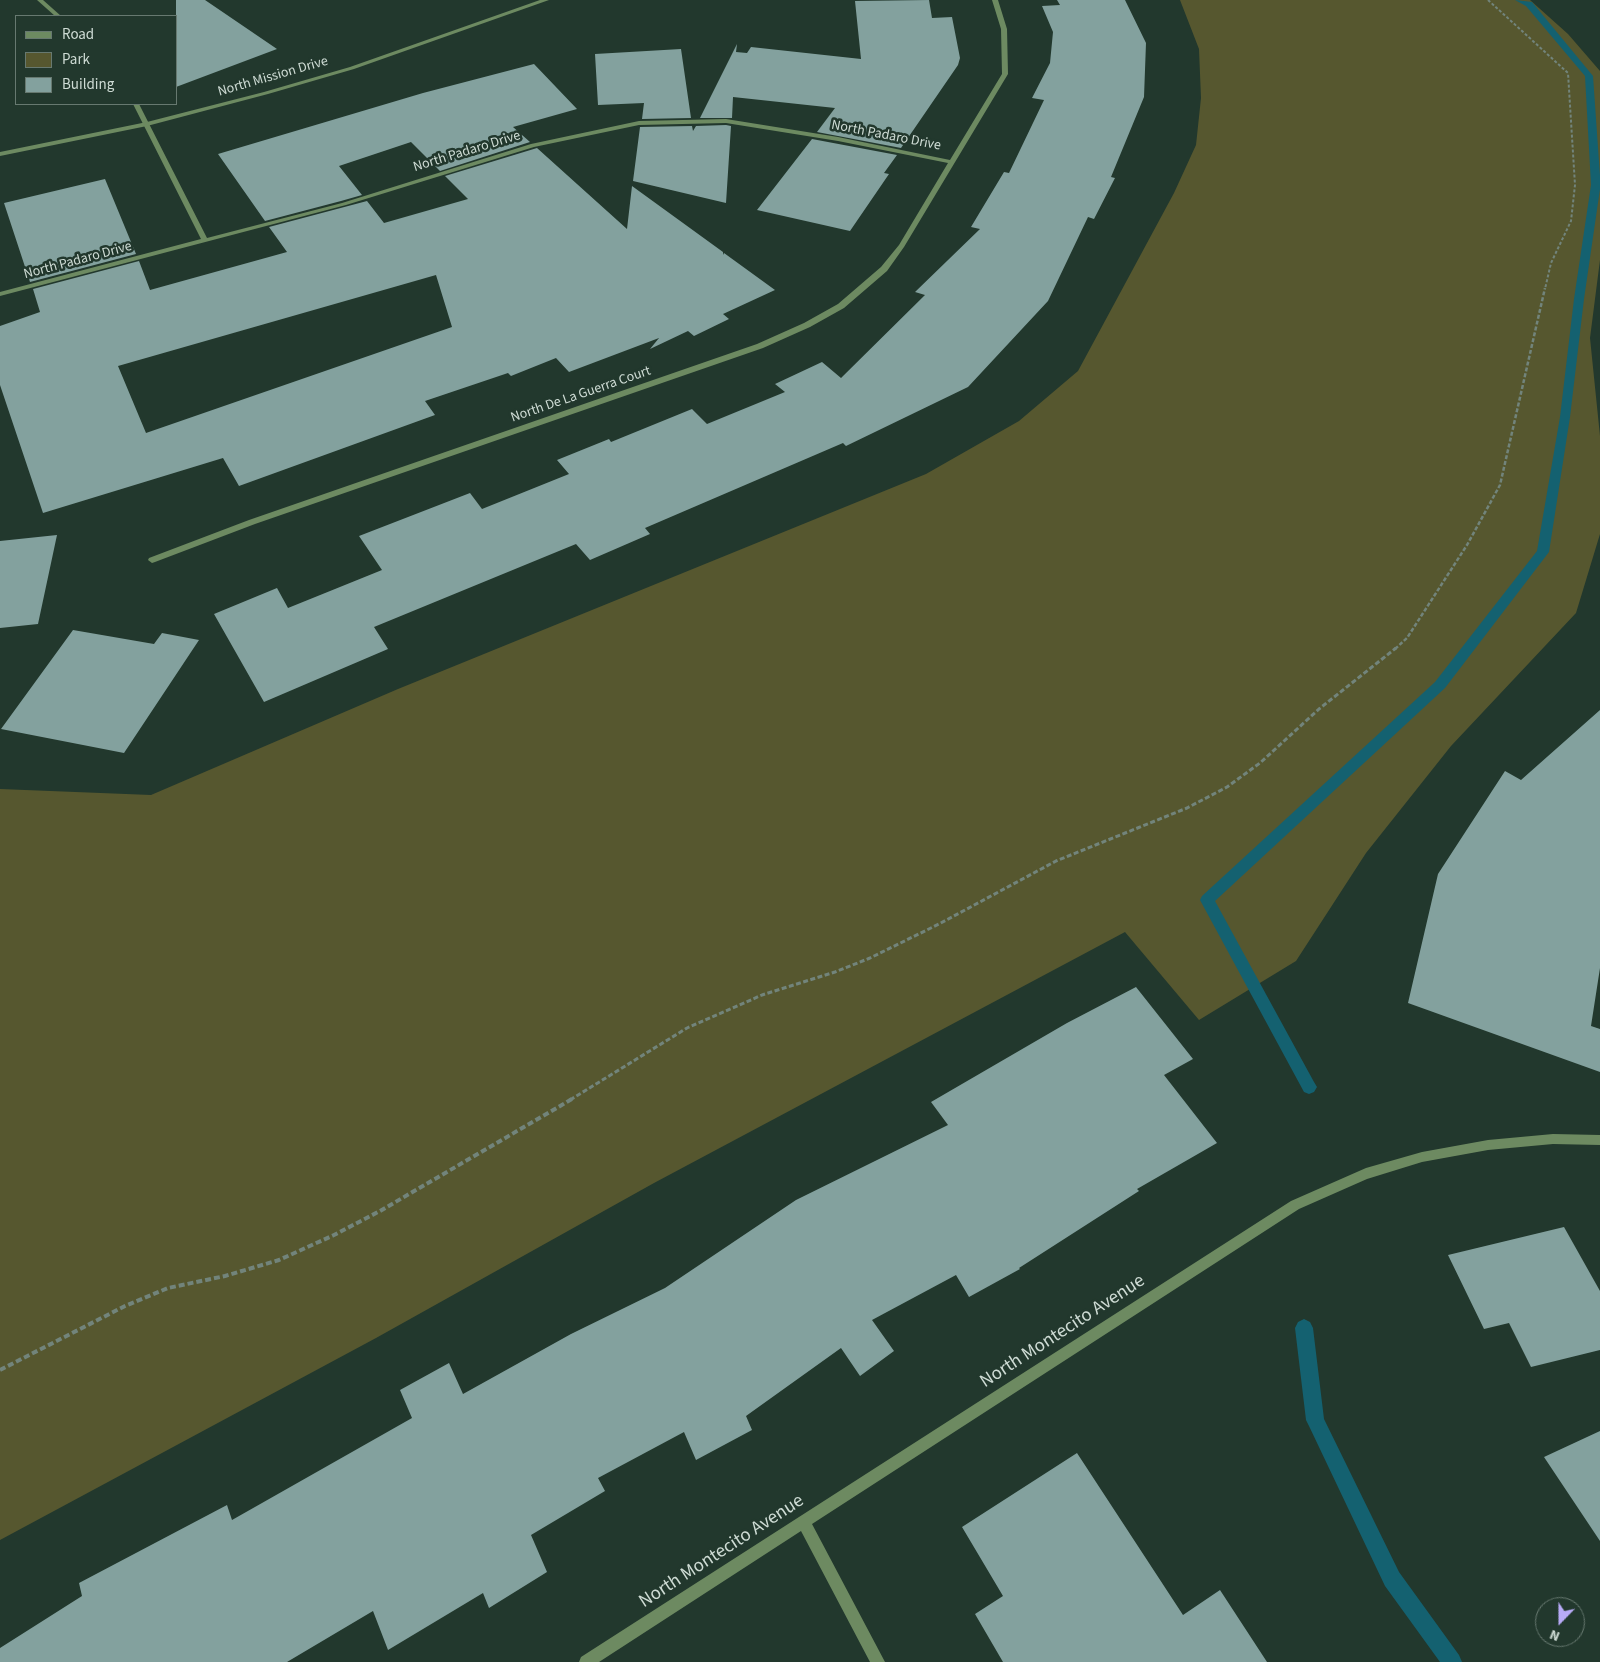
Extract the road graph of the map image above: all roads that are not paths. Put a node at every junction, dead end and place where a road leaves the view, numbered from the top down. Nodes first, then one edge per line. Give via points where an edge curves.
1 (40, 0) edge
2 (546, 0) edge
3 (995, 0) edge
4 (57, 15) edge
5 (137, 105) edge
6 (147, 124) junction
7 (0, 154) edge
8 (951, 162) junction
9 (205, 241) junction
10 (0, 294) edge
11 (152, 560) dead end
12 (1600, 1140) edge
13 (804, 1522) junction
14 (586, 1662) edge
15 (878, 1662) edge

1 - 4 street
2 - 6 street, North Mission Drive via 352,68
3 - 8 street, North De La Guerra Court via 1004,29 1005,74
5 - 6 street
6 - 7 street, North Mission Drive
6 - 9 street
8 - 9 street, North Padaro Drive via 726,121 639,123 533,145 344,204
8 - 11 street, North De La Guerra Court via 902,246 884,269 841,306 807,325 760,346 252,522
9 - 10 street, North Padaro Drive
12 - 13 street, North Montecito Avenue via 1552,1139 1488,1144 1422,1157 1366,1174 1295,1205
13 - 14 street, North Montecito Avenue
13 - 15 street

